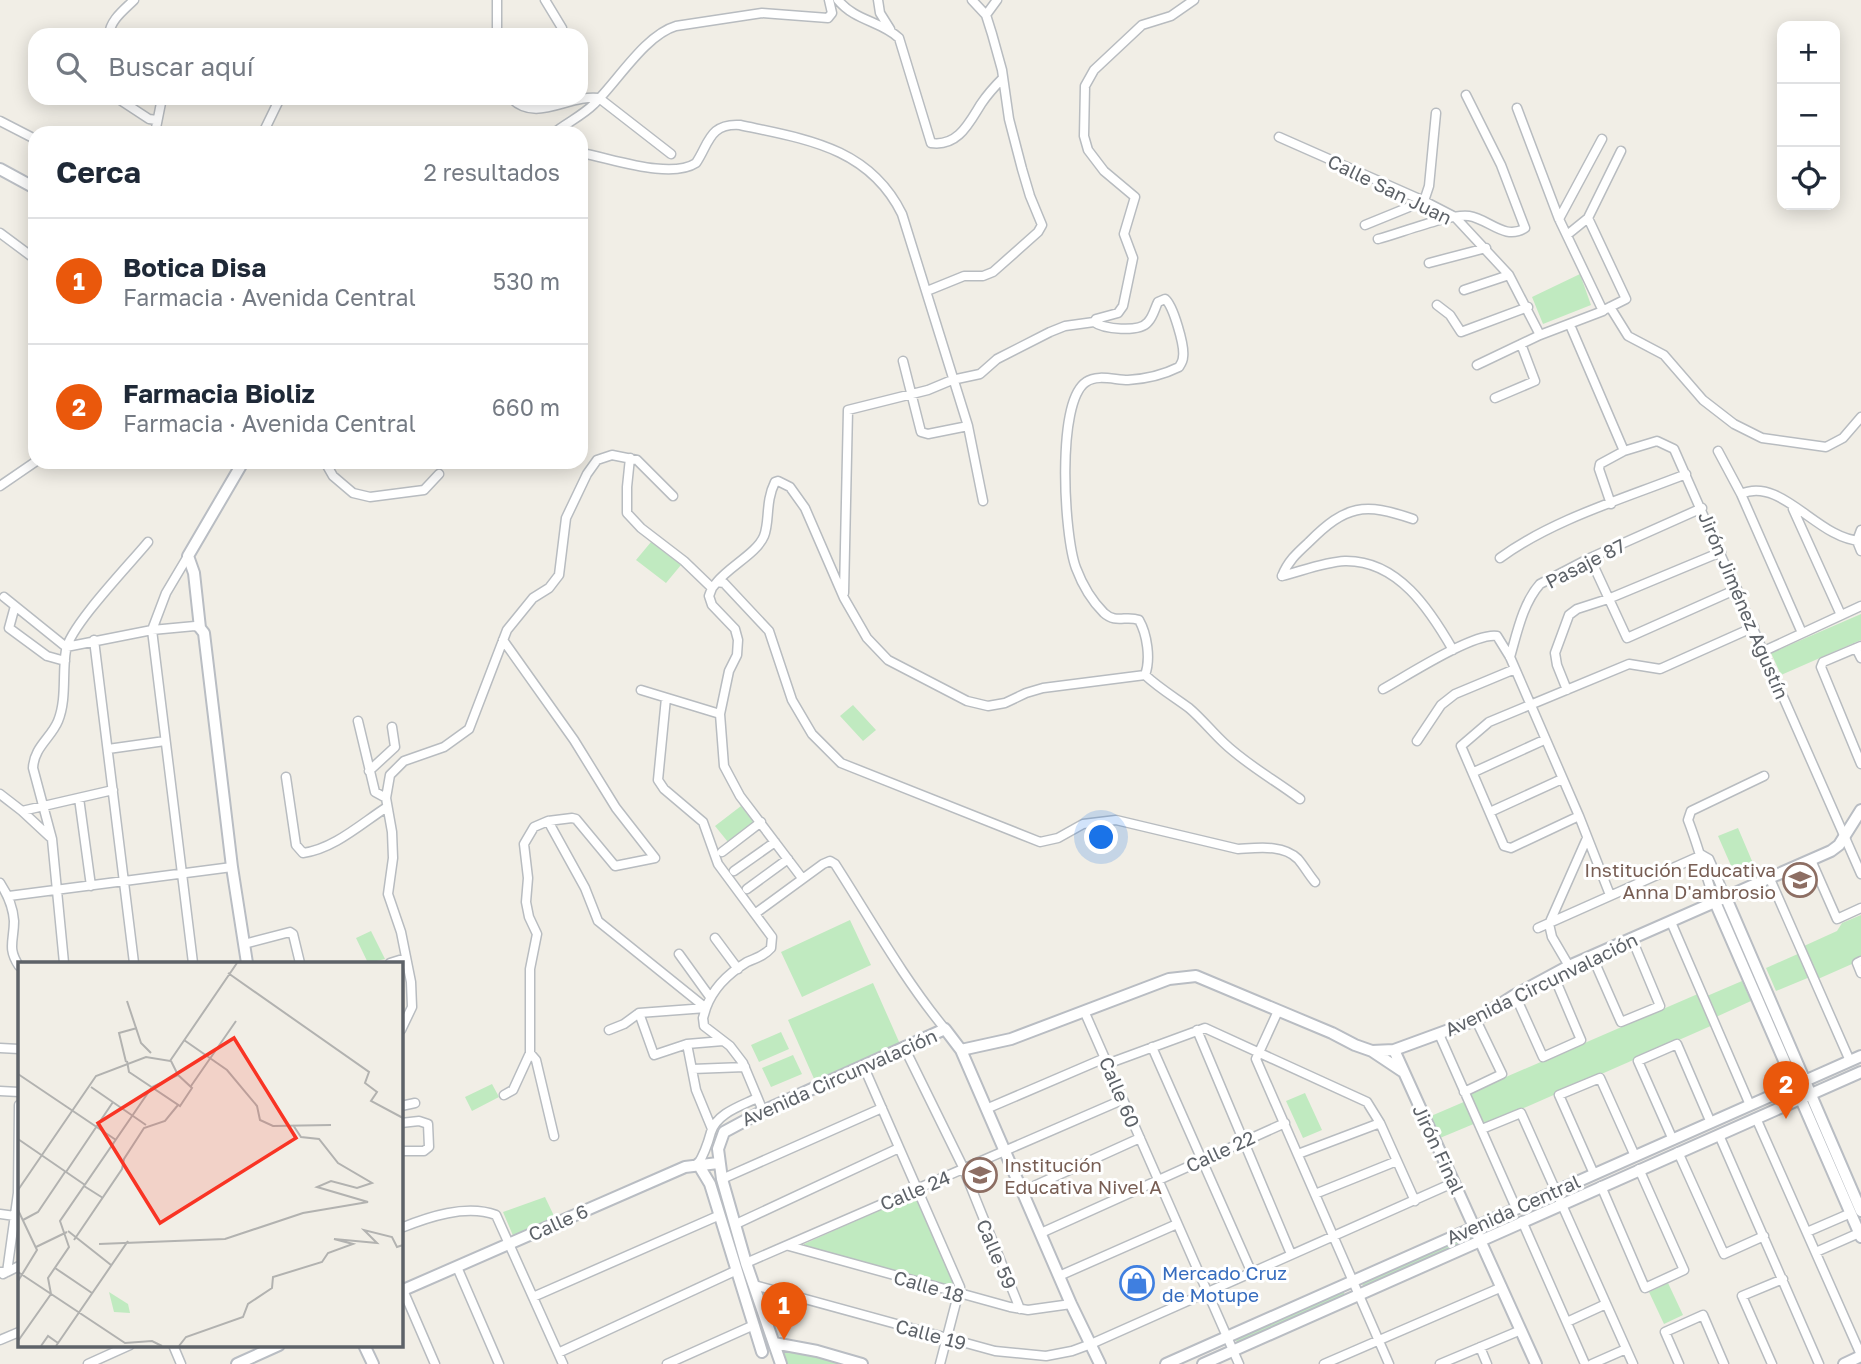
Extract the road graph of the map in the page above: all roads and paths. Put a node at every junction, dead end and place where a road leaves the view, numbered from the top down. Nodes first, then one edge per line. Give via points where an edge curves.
1 (134, 0) edge
2 (497, 0) edge
3 (545, 0) edge
4 (829, 0) edge
5 (838, 0) edge
6 (878, 0) edge
7 (972, 0) edge
8 (997, 0) edge
9 (1194, 0) edge
10 (986, 15) junction
11 (110, 28) edge
12 (497, 28) edge
13 (562, 28) edge
14 (891, 30) junction
15 (1003, 78) junction
16 (1466, 95) dead end
17 (599, 98) junction
18 (588, 99) edge
19 (128, 105) edge
20 (160, 105) edge
21 (277, 105) edge
22 (520, 105) edge
23 (555, 105) edge
24 (1517, 108) dead end
25 (1436, 113) dead end
26 (157, 120) junction
27 (0, 121) edge
28 (156, 126) edge
29 (266, 126) edge
30 (564, 126) edge
31 (28, 135) edge
32 (1279, 137) dead end
33 (1602, 139) dead end
34 (1621, 151) dead end
35 (588, 154) edge
36 (671, 154) dead end
37 (0, 169) edge
38 (28, 184) edge
39 (1424, 201) junction
40 (1455, 217) junction
41 (1588, 218) junction
42 (1559, 219) junction
43 (1365, 225) dead end
44 (0, 233) edge
45 (1567, 235) junction
46 (1378, 240) dead end
47 (1486, 248) junction
48 (28, 254) edge
49 (1429, 263) dead end
50 (1509, 275) junction
51 (927, 290) junction
52 (1464, 290) dead end
53 (1437, 305) dead end
54 (1528, 307) junction
55 (1607, 309) junction
56 (1094, 322) junction
57 (1570, 325) junction
58 (1540, 335) junction
59 (1521, 344) junction
60 (903, 361) dead end
61 (1477, 365) dead end
62 (952, 380) junction
63 (911, 394) junction
64 (1495, 398) dead end
65 (1861, 417) edge
66 (968, 426) junction
67 (1624, 450) junction
68 (1718, 451) dead end
69 (630, 458) junction
70 (28, 467) edge
71 (239, 469) edge
72 (329, 469) edge
73 (439, 474) dead end
74 (1686, 474) junction
75 (0, 486) edge
76 (1741, 494) junction
77 (673, 496) dead end
78 (983, 501) dead end
79 (1611, 504) junction
80 (1791, 506) junction
81 (1702, 508) junction
82 (1413, 519) dead end
83 (1861, 530) edge
84 (1859, 541) edge
85 (148, 542) dead end
86 (1861, 551) edge
87 (1721, 552) junction
88 (188, 556) junction
89 (1500, 558) dead end
90 (1590, 558) junction
91 (714, 585) junction
92 (1737, 589) junction
93 (4, 597) dead end
94 (844, 598) junction
95 (1608, 599) junction
96 (15, 606) junction
97 (1861, 606) edge
98 (1841, 615) junction
99 (1754, 627) junction
100 (200, 628) junction
101 (152, 629) junction
102 (1802, 633) junction
103 (94, 640) junction
104 (503, 640) junction
105 (66, 647) junction
106 (1859, 647) edge
107 (1453, 650) junction
108 (1764, 650) junction
109 (1510, 657) junction
110 (1861, 658) edge
111 (65, 662) junction
112 (1515, 669) junction
113 (1145, 675) junction
114 (1383, 689) dead end
115 (641, 690) dead end
116 (1567, 690) junction
117 (666, 698) junction
118 (1530, 705) junction
119 (720, 714) junction
120 (358, 721) dead end
121 (392, 727) dead end
122 (1544, 740) junction
123 (165, 741) junction
124 (1418, 741) dead end
125 (108, 749) junction
126 (1861, 764) edge
127 (369, 771) junction
128 (1474, 772) junction
129 (1764, 776) dead end
130 (286, 777) dead end
131 (1562, 779) junction
132 (113, 790) junction
133 (0, 794) edge
134 (79, 797) junction
135 (1300, 799) dead end
136 (386, 802) junction
137 (42, 805) junction
138 (1861, 810) edge
139 (22, 811) junction
140 (1490, 812) junction
141 (1579, 816) junction
142 (548, 821) junction
143 (761, 822) junction
144 (1845, 837) junction
145 (1587, 838) junction
146 (52, 839) junction
147 (775, 842) junction
148 (722, 852) dead end
149 (1702, 855) junction
150 (788, 859) junction
151 (1811, 860) junction
152 (232, 867) junction
153 (734, 871) dead end
154 (183, 873) junction
155 (1861, 874) edge
156 (802, 878) junction
157 (1770, 879) junction
158 (125, 880) junction
159 (1315, 882) dead end
160 (0, 883) edge
161 (91, 886) junction
162 (747, 889) dead end
163 (56, 891) junction
164 (1610, 895) junction
165 (9, 896) junction
166 (1721, 900) junction
167 (1861, 908) edge
168 (756, 913) junction
169 (1671, 922) junction
170 (1549, 924) junction
171 (1538, 928) dead end
172 (715, 937) dead end
173 (1632, 939) junction
174 (243, 944) junction
175 (679, 954) dead end
176 (1592, 956) junction
177 (406, 958) junction
178 (64, 962) edge
179 (134, 962) edge
180 (193, 962) edge
181 (247, 962) edge
182 (300, 962) edge
183 (393, 962) edge
184 (1859, 962) edge
185 (18, 965) edge
186 (1569, 966) junction
187 (738, 969) junction
188 (1861, 973) edge
189 (1553, 974) junction
190 (411, 982) junction
191 (402, 985) edge
192 (1515, 995) junction
193 (710, 997) junction
194 (705, 1008) junction
195 (1278, 1011) junction
196 (639, 1013) junction
197 (1085, 1013) junction
198 (1476, 1020) junction
199 (402, 1028) edge
200 (945, 1029) junction
201 (609, 1030) dead end
202 (1197, 1030) junction
203 (1439, 1034) junction
204 (723, 1041) junction
205 (687, 1044) junction
206 (904, 1047) junction
207 (1152, 1047) junction
208 (0, 1048) edge
209 (18, 1049) edge
210 (961, 1050) junction
211 (1394, 1050) junction
212 (1373, 1051) junction
213 (1258, 1052) junction
214 (530, 1053) junction
215 (1856, 1058) edge
216 (1106, 1061) junction
217 (863, 1065) junction
218 (745, 1067) junction
219 (692, 1069) junction
220 (1404, 1072) junction
221 (1860, 1074) edge
222 (1799, 1084) junction
223 (0, 1091) edge
224 (18, 1092) edge
225 (1464, 1092) junction
226 (504, 1095) dead end
227 (1804, 1097) junction
228 (757, 1098) junction
229 (1122, 1100) junction
230 (415, 1103) dead end
231 (1750, 1105) junction
232 (402, 1106) edge
233 (882, 1108) junction
234 (986, 1109) junction
235 (762, 1111) junction
236 (1756, 1118) junction
237 (402, 1123) edge
238 (1285, 1123) junction
239 (1380, 1123) junction
240 (1711, 1123) junction
241 (712, 1129) junction
242 (1482, 1129) junction
243 (1719, 1135) junction
244 (554, 1136) dead end
245 (1140, 1138) junction
246 (1243, 1140) junction
247 (1672, 1140) junction
248 (899, 1148) junction
249 (402, 1151) edge
250 (1004, 1152) junction
251 (1678, 1152) junction
252 (1298, 1154) junction
253 (1635, 1156) junction
254 (1202, 1159) junction
255 (1396, 1161) junction
256 (718, 1163) junction
257 (698, 1164) junction
258 (1639, 1169) junction
259 (963, 1171) junction
260 (1594, 1174) junction
261 (722, 1179) junction
262 (1158, 1180) junction
263 (1455, 1182) junction
264 (1601, 1186) junction
265 (917, 1188) junction
266 (1023, 1191) junction
267 (1555, 1191) junction
268 (18, 1193) edge
269 (1315, 1194) junction
270 (1415, 1201) junction
271 (1561, 1204) junction
272 (1516, 1208) junction
273 (1856, 1212) edge
274 (0, 1214) edge
275 (15, 1216) junction
276 (720, 1216) junction
277 (1522, 1221) junction
278 (736, 1224) junction
279 (1177, 1224) junction
280 (1475, 1226) junction
281 (402, 1228) edge
282 (1807, 1232) junction
283 (1041, 1233) junction
284 (1860, 1235) edge
285 (1332, 1236) junction
286 (1764, 1236) junction
287 (1481, 1239) junction
288 (509, 1244) junction
289 (789, 1246) junction
290 (1816, 1252) junction
291 (1292, 1254) junction
292 (457, 1267) junction
293 (742, 1267) junction
294 (1251, 1271) junction
295 (2, 1273) edge
296 (1059, 1276) junction
297 (1783, 1279) junction
298 (1352, 1281) junction
299 (754, 1285) junction
300 (1502, 1287) junction
301 (402, 1290) edge
302 (1207, 1292) junction
303 (960, 1295) junction
304 (1357, 1295) junction
305 (533, 1297) junction
306 (1071, 1304) junction
307 (1606, 1304) junction
308 (1020, 1309) junction
309 (1567, 1322) junction
310 (754, 1325) junction
311 (1521, 1330) junction
312 (18, 1332) edge
313 (1227, 1336) junction
314 (947, 1339) junction
315 (0, 1340) edge
316 (1378, 1340) junction
317 (774, 1343) junction
318 (1091, 1343) junction
319 (128, 1346) edge
320 (173, 1346) edge
321 (277, 1346) edge
322 (364, 1346) edge
323 (1480, 1347) junction
324 (1626, 1349) junction
325 (1233, 1350) junction
326 (762, 1352) junction
327 (558, 1353) junction
328 (1861, 1356) edge
329 (88, 1364) edge
330 (181, 1364) edge
331 (237, 1364) edge
332 (373, 1364) edge
333 (435, 1364) edge
334 (499, 1364) edge
335 (563, 1364) edge
336 (667, 1364) edge
337 (765, 1364) edge
338 (781, 1364) edge
339 (862, 1364) edge
340 (940, 1364) edge
341 (1100, 1364) edge
342 (1166, 1364) edge
343 (1203, 1364) edge
344 (1239, 1364) edge
345 (1324, 1364) edge
346 (1389, 1364) edge
347 (1440, 1364) edge
348 (1487, 1364) edge
349 (1536, 1364) edge
350 (1585, 1364) edge
351 (1592, 1364) edge
352 (1633, 1364) edge
353 (1679, 1364) edge
354 (1724, 1364) edge
355 (1772, 1364) edge
356 (1819, 1364) edge
357 (1844, 1364) edge

1 - 11 street
2 - 12 street
3 - 13 street
4 - 17 street via 832,13 828,18 762,13 671,27
5 - 14 street via 864,20
6 - 14 street
7 - 10 street
8 - 10 street
9 - 56 street via 1171,16 1135,30 1094,70 1085,86 1088,150 1104,171 1135,197 1124,234 1133,258 1122,306 1118,313
10 - 15 street
14 - 15 street via 899,38 934,145 964,132
15 - 51 street via 1009,120 1041,228 993,272 964,276
16 - 40 street via 1526,224 1516,232 1506,232 1466,215
17 - 18 street
17 - 30 street
17 - 36 street
19 - 26 street
20 - 26 street
21 - 29 street
22 - 23 street via 526,109
24 - 42 street
25 - 39 street
26 - 28 street
27 - 31 street
32 - 39 street, Calle San Juan
33 - 42 street
34 - 41 street
35 - 51 street via 663,169 689,168 716,131 735,125 827,145 862,167 892,196
37 - 38 street
39 - 40 street, Calle San Juan
39 - 43 street
40 - 46 street
40 - 47 street, Calle San Juan
41 - 45 street
41 - 55 street via 1626,299
42 - 45 street
44 - 48 street
45 - 55 street
47 - 49 street
47 - 50 street, Calle San Juan
50 - 52 street
50 - 54 street, Calle San Juan
51 - 62 street
53 - 54 street via 1450,314 1461,332
54 - 58 street, Calle San Juan
55 - 57 street
55 - 65 street via 1628,336 1664,355 1703,400 1762,438 1826,447 1843,438
56 - 62 street via 1050,332 997,359 980,374
56 - 113 street via 1144,326 1158,302 1165,299 1171,305 1183,351 1179,368 1170,372 1085,382 1076,393 1064,453 1076,567 1094,601 1110,618 1139,620 1149,666
57 - 58 street
57 - 67 street
58 - 59 street
59 - 61 street
59 - 64 street via 1535,381
60 - 63 street
62 - 63 street
62 - 66 street
63 - 66 street via 923,433
63 - 94 street via 848,410
66 - 78 street
67 - 74 street, Jirón Jiménez Agustín via 1657,441 1666,444 1674,449
67 - 79 street, Jirón Jiménez Agustín via 1598,466
68 - 76 street
69 - 77 street
69 - 91 street via 627,513
69 - 104 street via 612,455 597,460 587,474 566,518 559,575 516,617
70 - 75 street
71 - 88 street
72 - 73 street via 353,493 370,496 424,489
74 - 79 street
74 - 81 street, Jirón Jiménez Agustín
76 - 80 street via 1762,490
76 - 102 street
79 - 89 street via 1537,536
80 - 84 street via 1833,534
80 - 98 street
81 - 87 street, Jirón Jiménez Agustín
81 - 90 street, Pasaje 87
82 - 107 street via 1377,508 1344,515 1293,557 1282,576 1348,561 1390,574 1419,599
83 - 84 street
84 - 86 street
85 - 105 street via 91,609
87 - 92 street, Jirón Jiménez Agustín
87 - 95 street
88 - 100 street
88 - 101 street
90 - 95 street
90 - 109 street, Pasaje 87 via 1534,591
91 - 94 street via 760,543 770,491 778,481 790,487 805,508
91 - 119 street via 709,596 712,605 735,629 738,640
91 - 159 street via 724,583 769,631 792,700 812,734 841,763 1040,842 1083,824 1116,820 1237,849 1285,850
92 - 95 street via 1627,638
92 - 99 street, Jirón Jiménez Agustín
93 - 96 street
94 - 113 street via 867,638 888,660 967,701 1004,704 1043,688
95 - 116 street via 1577,609 1563,626 1555,653
96 - 105 street
96 - 111 street via 9,628 51,659
97 - 98 street
98 - 102 street
99 - 108 street, Jirón Jiménez Agustín
99 - 116 street via 1660,668 1629,664
100 - 101 street
100 - 152 street
101 - 103 street
101 - 123 street
102 - 108 street
103 - 105 street
103 - 125 street
104 - 136 street via 469,729 444,747 404,761 390,775
104 - 142 street via 655,858 615,866 576,819
105 - 111 street
106 - 110 street
106 - 126 street via 1821,667
107 - 109 street via 1491,635 1497,636
107 - 114 street
108 - 144 street, Jirón Jiménez Agustín
109 - 112 street
111 - 137 street via 58,723 34,757
112 - 118 street
112 - 124 street via 1455,694 1441,705
113 - 135 street via 1259,772
115 - 117 street
116 - 118 street
117 - 119 street
117 - 168 street via 658,780 703,822 718,864
118 - 122 street
118 - 128 street via 1489,722 1465,740 1461,749
119 - 143 street via 724,766
120 - 127 street
121 - 127 street via 395,747
122 - 128 street
122 - 131 street
123 - 125 street
123 - 154 street
125 - 132 street
127 - 136 street via 375,792
128 - 140 street
129 - 149 street via 1691,811 1688,820
130 - 136 street via 296,845 303,853 335,841
131 - 140 street
131 - 141 street
132 - 134 street
132 - 158 street
133 - 139 street
134 - 137 street
134 - 161 street
136 - 177 street via 393,858 388,894
137 - 139 street
137 - 146 street
138 - 144 street, Avenida Circunvalación
139 - 146 street
140 - 141 street via 1507,848
141 - 145 street
142 - 194 street via 598,922
142 - 214 street via 534,827 524,844 526,902 537,934 530,969
143 - 147 street
143 - 148 street
144 - 151 street, Avenida Circunvalación via 1831,851
144 - 155 street, Jirón Jiménez Agustín
145 - 164 street
145 - 170 street
146 - 163 street
147 - 150 street
147 - 153 street
149 - 164 street
149 - 166 street via 1701,862
150 - 156 street
150 - 162 street
151 - 157 street, Avenida Circunvalación
151 - 167 street via 1837,919
152 - 154 street
152 - 174 street
154 - 158 street
154 - 180 street
156 - 168 street
156 - 200 street via 830,861 835,864 882,942
157 - 166 street, Avenida Circunvalación
157 - 215 street
158 - 161 street
158 - 179 street
160 - 165 street
161 - 163 street
163 - 165 street
163 - 178 street
164 - 170 street
165 - 185 street via 14,923 11,948
166 - 169 street, Avenida Circunvalación
166 - 222 street
168 - 187 street via 772,937 771,948
169 - 173 street, Avenida Circunvalación
169 - 231 street
170 - 171 street
170 - 186 street
172 - 187 street
173 - 176 street, Avenida Circunvalación
173 - 176 street via 1660,1006 1621,1022
174 - 181 street
174 - 182 street via 290,932
175 - 193 street
176 - 186 street, Avenida Circunvalación
177 - 183 street
177 - 190 street
184 - 188 street
186 - 189 street, Avenida Circunvalación
187 - 193 street
189 - 192 street, Avenida Circunvalación
189 - 192 street via 1581,1040 1542,1057
190 - 191 street
190 - 199 street via 412,1007
192 - 198 street, Avenida Circunvalación
193 - 194 street
194 - 196 street
194 - 204 street via 704,1026
195 - 197 street, Avenida Circunvalación via 1196,976 1169,979
195 - 212 street, Avenida Circunvalación
195 - 213 street
196 - 201 street
196 - 205 street via 654,1055
197 - 210 street, Avenida Circunvalación via 1011,1039
197 - 216 street, Calle 60
198 - 203 street, Avenida Circunvalación
198 - 225 street via 1502,1074
200 - 206 street, Avenida Circunvalación
200 - 210 street
202 - 207 street
202 - 213 street via 1205,1028
202 - 246 street
203 - 211 street, Avenida Circunvalación
203 - 225 street
204 - 205 street
204 - 218 street
205 - 219 street
206 - 217 street, Avenida Circunvalación
206 - 259 street, Calle 59
207 - 216 street
207 - 254 street
208 - 209 street
210 - 234 street
211 - 212 street, Avenida Circunvalación
211 - 220 street, Jirón Final
212 - 220 street
213 - 238 street via 1256,1059
213 - 239 street via 1367,1102
214 - 226 street via 513,1090
214 - 244 street via 536,1060
215 - 222 street, Avenida Central
216 - 229 street, Calle 60
216 - 234 street
217 - 233 street
217 - 235 street, Avenida Circunvalación
218 - 219 street
218 - 228 street
219 - 241 street
220 - 263 street, Jirón Final
221 - 227 street, Avenida Central
222 - 227 street
222 - 231 street, Avenida Central
223 - 224 street
225 - 242 street
227 - 236 street, Avenida Central
227 - 273 street
228 - 235 street
228 - 241 street via 733,1109
229 - 245 street, Calle 60
229 - 250 street, Calle 24
230 - 232 street
231 - 240 street, Avenida Central
233 - 248 street
233 - 261 street
234 - 250 street
235 - 256 street, Avenida Circunvalación via 727,1128
236 - 243 street, Avenida Central
236 - 282 street
237 - 249 street via 428,1124 429,1147
238 - 246 street, Calle 22
238 - 252 street
239 - 252 street
239 - 255 street
240 - 247 street, Avenida Central
240 - 247 street via 1677,1044 1638,1061
241 - 257 street
242 - 267 street via 1521,1112
242 - 272 street
243 - 251 street, Avenida Central
243 - 286 street
245 - 262 street, Calle 60
245 - 266 street
246 - 254 street, Calle 22
246 - 291 street
247 - 253 street, Avenida Central
248 - 265 street
248 - 278 street
250 - 259 street, Calle 24
250 - 266 street
251 - 258 street, Avenida Central
251 - 286 street via 1724,1254
252 - 269 street
253 - 260 street, Avenida Central
253 - 260 street via 1600,1078 1559,1095
254 - 262 street, Calle 22
254 - 294 street
255 - 269 street
255 - 270 street
256 - 257 street, Calle 6
256 - 261 street
257 - 276 street
257 - 288 street, Calle 6
258 - 264 street, Avenida Central
258 - 264 street via 1684,1270 1645,1288
259 - 265 street, Calle 24
259 - 308 street, Calle 59
260 - 267 street, Avenida Central
261 - 278 street
262 - 279 street, Calle 60
262 - 283 street, Calle 22
263 - 270 street, Calle 19
263 - 280 street, Jirón Final
264 - 271 street, Avenida Central
265 - 289 street, Calle 24
265 - 303 street
266 - 283 street
267 - 271 street
267 - 272 street, Avenida Central
268 - 275 street
269 - 285 street
270 - 285 street, Calle 19
271 - 277 street, Avenida Central
271 - 307 street
272 - 280 street, Avenida Central
273 - 282 street
273 - 284 street
274 - 275 street
275 - 295 street
276 - 293 street
276 - 305 street
277 - 287 street, Avenida Central
277 - 309 street
278 - 293 street
279 - 296 street
279 - 302 street, Calle 60
280 - 287 street, Jirón Final
280 - 298 street, Avenida Central
281 - 288 street via 439,1213 484,1212 496,1215
282 - 290 street
283 - 296 street
284 - 290 street
285 - 291 street, Calle 19
285 - 298 street
286 - 297 street
287 - 300 street, Jirón Final
287 - 304 street, Avenida Central
288 - 292 street, Calle 6
288 - 305 street
289 - 293 street, Calle 24
289 - 303 street, Calle 18
290 - 328 street
291 - 294 street, Calle 19
292 - 301 street, Calle 6
292 - 334 street
293 - 299 street
293 - 310 street
293 - 327 street, Calle 24
294 - 302 street, Calle 19
296 - 306 street
297 - 355 street via 1742,1296
297 - 356 street
298 - 304 street
298 - 313 street, Avenida Central
299 - 314 street, Calle 19
299 - 317 street
300 - 311 street, Jirón Final
300 - 316 street
301 - 333 street
302 - 313 street, Calle 60
302 - 318 street, Calle 19
303 - 308 street, Calle 18
303 - 314 street
304 - 316 street
304 - 325 street, Avenida Central
305 - 327 street
306 - 308 street, Calle 18
306 - 318 street
307 - 309 street
307 - 324 street
309 - 350 street
310 - 326 street
310 - 336 street
311 - 323 street
311 - 349 street, Jirón Final
312 - 315 street
313 - 325 street, Calle 60
313 - 342 street, Avenida Central
314 - 318 street, Calle 19 via 1019,1355 1046,1356
314 - 340 street
316 - 345 street
316 - 346 street
317 - 326 street
317 - 338 street
317 - 339 street
318 - 341 street
319 - 329 street
320 - 330 street
321 - 331 street
322 - 332 street
323 - 347 street
323 - 348 street
324 - 351 street
324 - 352 street
325 - 343 street, Avenida Central
325 - 344 street, Calle 60
326 - 337 street
327 - 335 street
328 - 357 street
353 - 354 street via 1665,1332 1703,1315

